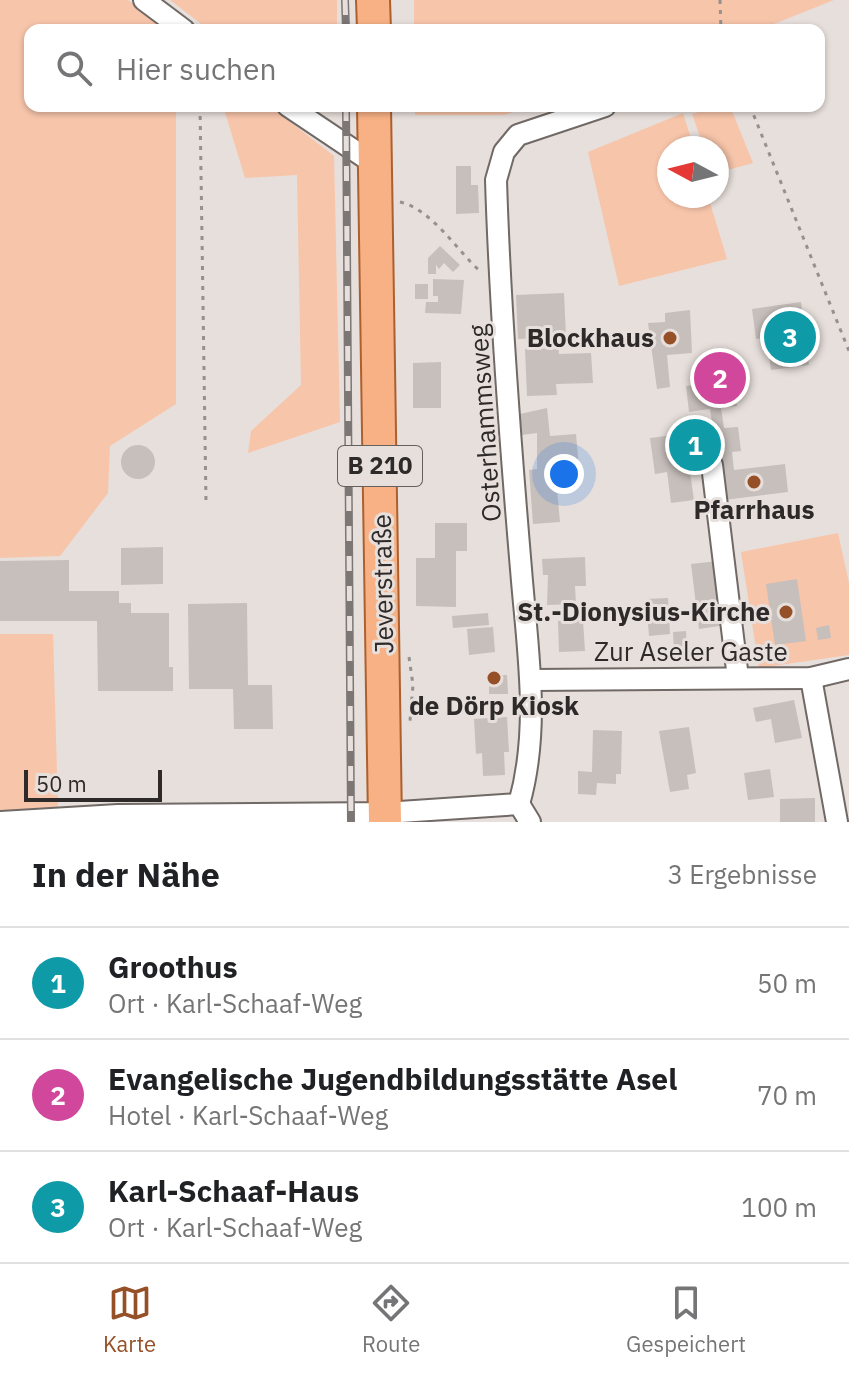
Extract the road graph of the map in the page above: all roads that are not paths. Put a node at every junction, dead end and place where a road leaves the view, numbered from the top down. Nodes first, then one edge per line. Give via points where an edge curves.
1 (144, 0) edge
2 (373, 0) edge
3 (176, 24) edge
4 (374, 24) edge
5 (297, 112) edge
6 (374, 112) edge
7 (587, 112) edge
8 (374, 157) junction
9 (712, 465) dead end
10 (849, 669) edge
11 (738, 678) junction
12 (811, 678) junction
13 (532, 680) junction
14 (524, 813) edge
15 (385, 818) edge
16 (1, 822) edge
17 (837, 822) edge

1 - 3 street
2 - 4 main road
5 - 8 street via 364,157
6 - 8 main road, Jeverstraße / B 210
7 - 13 street, Osterhammsweg via 518,135 504,152 496,180
8 - 15 main road, Jeverstraße / B 210
9 - 11 street
10 - 12 street, Zur Aseler Gaste
11 - 12 street, Zur Aseler Gaste
11 - 13 street, Zur Aseler Gaste
12 - 17 street
13 - 14 street, Osterhammsweg
14 - 15 street
15 - 16 street via 118,815

